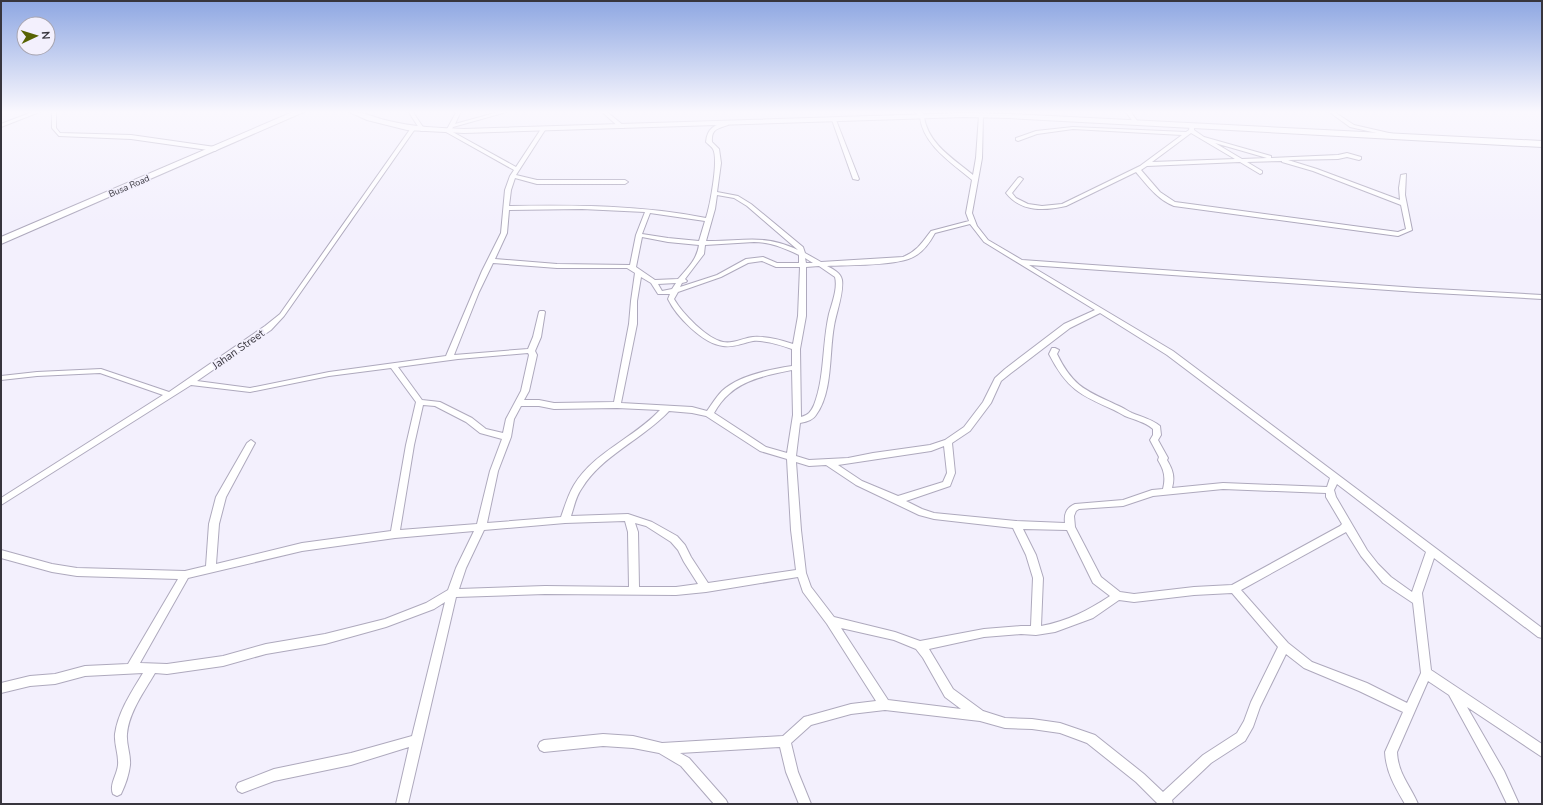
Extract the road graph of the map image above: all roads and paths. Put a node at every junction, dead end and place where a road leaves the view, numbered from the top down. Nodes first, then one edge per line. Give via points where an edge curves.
1 (212, 149) edge
2 (215, 149) joint
3 (399, 149) edge
4 (483, 149) edge
5 (531, 149) edge
6 (716, 149) edge
7 (845, 149) edge
8 (940, 149) edge
9 (979, 149) edge
10 (1165, 149) edge
11 (1221, 149) edge
12 (1240, 149) edge
13 (1359, 158) dead end
14 (1277, 159) junction
15 (1240, 160) junction
16 (1145, 164) junction
17 (1137, 169) junction
18 (517, 170) junction
19 (1260, 172) dead end
20 (1404, 175) dead end
21 (513, 176) junction
22 (856, 179) dead end
23 (976, 179) junction
24 (1020, 179) dead end
25 (625, 182) dead end
26 (715, 193) junction
27 (1404, 204) junction
28 (506, 208) junction
29 (648, 211) junction
30 (708, 220) junction
31 (972, 222) junction
32 (638, 235) junction
33 (1, 241) edge
34 (702, 243) junction
35 (802, 254) junction
36 (491, 261) junction
37 (1018, 262) junction
38 (821, 265) junction
39 (803, 266) junction
40 (636, 269) junction
41 (680, 281) junction
42 (701, 281) junction
43 (654, 282) junction
44 (675, 291) junction
45 (1542, 296) edge
46 (1102, 310) junction
47 (542, 312) dead end
48 (797, 348) junction
49 (1055, 350) dead end
50 (531, 351) junction
51 (449, 359) junction
52 (393, 365) junction
53 (797, 367) junction
54 (1, 378) edge
55 (190, 382) junction
56 (170, 395) junction
57 (420, 402) junction
58 (519, 403) junction
59 (617, 405) junction
60 (667, 408) junction
61 (709, 414) junction
62 (796, 421) junction
63 (507, 437) junction
64 (948, 442) junction
65 (251, 443) dead end
66 (791, 458) junction
67 (828, 462) junction
68 (1335, 477) junction
69 (1330, 490) junction
70 (1166, 492) junction
71 (897, 500) junction
72 (1, 502) edge
73 (628, 517) junction
74 (565, 520) junction
75 (1348, 524) junction
76 (1016, 525) junction
77 (481, 527) junction
78 (1070, 527) junction
79 (395, 534) junction
80 (1432, 550) junction
81 (1, 554) edge
82 (211, 568) junction
83 (801, 573) junction
84 (185, 575) junction
85 (706, 588) junction
86 (1234, 589) junction
87 (634, 591) junction
88 (452, 593) junction
89 (1118, 596) junction
90 (1419, 602) junction
91 (831, 621) junction
92 (1036, 631) junction
93 (1542, 634) edge
94 (920, 646) junction
95 (1284, 646) junction
96 (131, 669) junction
97 (152, 669) junction
98 (1426, 673) junction
99 (1, 688) edge
100 (1453, 691) junction
101 (885, 705) junction
102 (1409, 709) junction
103 (980, 716) junction
104 (416, 740) junction
105 (785, 741) junction
106 (544, 746) dead end
107 (661, 748) junction
108 (1542, 751) edge
109 (242, 787) dead end
110 (117, 790) dead end
111 (1165, 802) edge
112 (402, 804) edge
113 (722, 804) edge
114 (805, 804) edge
115 (1412, 804) edge
116 (1514, 804) edge

1 - 2 street
2 - 33 main road, Busa Road
3 - 55 street, Jahan Street via 282,315 268,328
4 - 18 street
5 - 18 street
6 - 26 street via 718,163
7 - 22 street
8 - 23 street
9 - 23 street
10 - 16 street
11 - 15 street
12 - 14 street
13 - 14 street via 1348,155
14 - 15 street
14 - 27 street via 1315,170
15 - 16 street
15 - 19 street
16 - 17 street
17 - 24 street via 1078,199 1054,207 1026,206 1013,200 1009,194
17 - 27 street via 1164,198 1174,204 1398,234 1409,230
18 - 21 street
20 - 27 street
21 - 25 street via 537,182
21 - 28 street
23 - 31 street via 969,213
26 - 30 street
26 - 35 street via 736,197 749,205 794,241 801,248
28 - 29 street via 622,208
28 - 36 street via 504,232
29 - 30 street
29 - 32 street
30 - 34 street
31 - 37 street via 986,241
31 - 38 street via 933,232 924,246 904,259
32 - 34 street via 659,240
32 - 40 street
34 - 35 street via 766,241
34 - 41 street via 701,254
35 - 38 street
35 - 39 street
36 - 40 street via 557,266 608,265
36 - 51 street
37 - 45 street via 1417,290
37 - 46 street
38 - 39 street
38 - 62 street via 839,279 838,298 830,327 822,388 816,407 807,418
39 - 42 street via 779,266 763,259 746,260 719,276
39 - 48 street via 802,316
40 - 43 street
40 - 59 street via 633,324
41 - 42 street
41 - 43 street
41 - 44 street
42 - 44 street
43 - 44 street via 660,293
44 - 48 street via 671,299 674,306 717,343 758,339
46 - 64 street via 1067,326 1008,371 998,380 987,403 968,429
46 - 68 street via 1170,353
47 - 50 street via 537,338
48 - 53 street
49 - 70 street via 1053,354 1062,374 1079,391 1104,404 1144,419 1157,428 1154,440 1170,472
50 - 51 street
50 - 58 street via 533,355 530,370
51 - 52 street
52 - 55 street via 329,374 250,390
52 - 57 street
53 - 61 street via 783,369 736,385 727,391
53 - 62 street
54 - 56 street via 101,371
55 - 56 street, Jahan Street
56 - 72 street, Jahan Street
57 - 63 street via 438,404 469,420 483,431
57 - 79 street
58 - 59 street via 554,406
58 - 63 street via 510,419
59 - 60 street
60 - 61 street
60 - 74 street via 658,419 600,462 579,485
61 - 66 street via 763,449
62 - 66 street
63 - 77 street via 494,471
64 - 67 street via 931,448
64 - 71 street via 950,473 947,484
65 - 82 street via 221,497 214,524
66 - 67 street via 809,463
66 - 83 street
67 - 71 street via 860,483
68 - 69 street
68 - 80 street
69 - 70 street via 1223,486
69 - 75 street
70 - 78 street via 1152,493 1123,503 1078,506 1072,509 1069,516
71 - 76 street via 919,512 934,516
73 - 74 street
73 - 85 street via 649,524 674,539
73 - 87 street via 633,532
74 - 77 street
75 - 86 street
75 - 90 street via 1375,567 1387,580
76 - 78 street
76 - 92 street via 1031,555 1038,578
77 - 79 street
77 - 88 street
78 - 89 street via 1097,580
79 - 82 street via 302,547
80 - 90 street via 1418,592
80 - 93 street
81 - 84 street via 77,572
82 - 84 street
83 - 85 street
83 - 91 street via 807,589
84 - 96 street
85 - 87 street
86 - 89 street via 1143,598
86 - 95 street
87 - 88 street
88 - 97 street via 430,606 386,623 325,639 266,649 223,661
88 - 104 street
89 - 92 street via 1089,615 1055,628
90 - 98 street
91 - 94 street via 895,636
91 - 101 street
92 - 94 street via 984,633
94 - 103 street via 949,692
95 - 102 street via 1308,665
95 - 111 street via 1241,737 1207,759
96 - 97 street
96 - 99 street via 85,671
97 - 110 street via 134,697 120,735 124,765
98 - 100 street
98 - 102 street
100 - 108 street
100 - 116 street
101 - 103 street
101 - 105 street via 851,709 808,721
102 - 115 street via 1390,760 1394,774
103 - 111 street via 1005,723 1060,728 1091,739 1140,778
104 - 109 street via 351,759 274,775
104 - 112 street
105 - 107 street
105 - 114 street via 792,772
106 - 107 street via 603,740 633,742
107 - 113 street via 685,762

